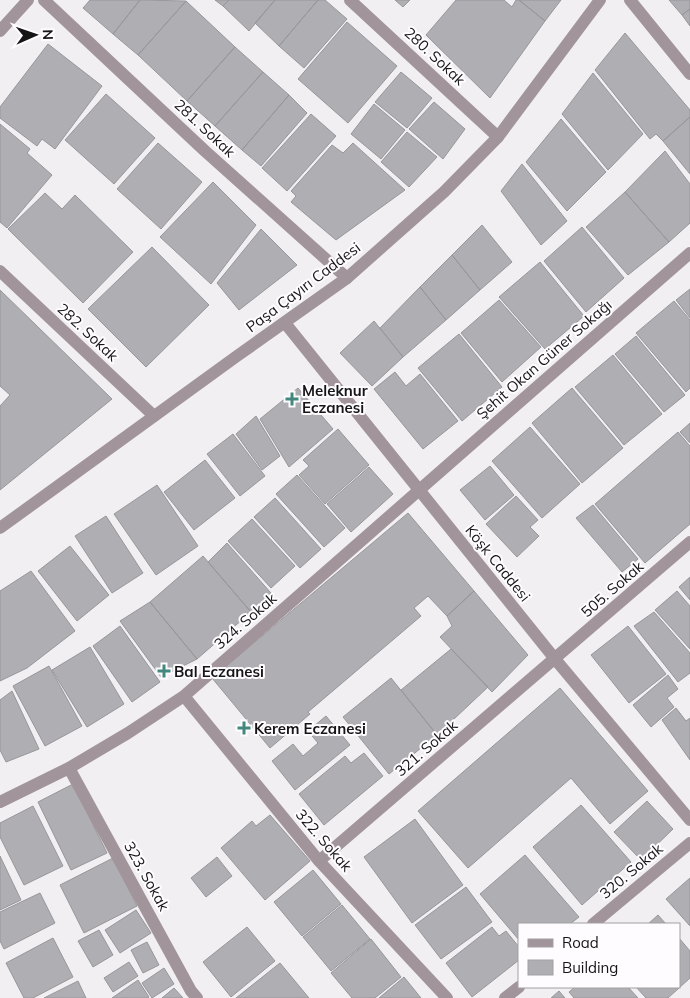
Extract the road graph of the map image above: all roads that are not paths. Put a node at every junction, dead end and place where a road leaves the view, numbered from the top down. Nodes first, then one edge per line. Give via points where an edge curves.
1 (28, 0) edge
2 (44, 0) edge
3 (350, 0) edge
4 (600, 0) edge
5 (630, 0) edge
6 (0, 31) edge
7 (690, 74) edge
8 (498, 137) junction
9 (690, 253) edge
10 (0, 272) edge
11 (347, 278) junction
12 (285, 323) junction
13 (154, 416) junction
14 (419, 490) junction
15 (0, 528) edge
16 (690, 542) edge
17 (554, 660) junction
18 (184, 696) junction
19 (69, 768) junction
20 (0, 802) edge
21 (690, 820) edge
22 (690, 843) edge
23 (319, 861) junction
24 (594, 923) edge
25 (518, 988) edge
26 (197, 998) edge
27 (447, 998) edge
28 (505, 998) edge

1 - 6 street
2 - 11 street, 281. Sokak
3 - 8 street, 280. Sokak
4 - 8 street, Paşa Çayırı Caddesi
5 - 7 street
8 - 11 street, Paşa Çayırı Caddesi via 444,192
9 - 14 street, Şehit Okan Güner Sokağı
10 - 13 street, 282. Sokak
11 - 12 street, Paşa Çayırı Caddesi
12 - 13 street, Paşa Çayırı Caddesi
12 - 14 street, Köşk Caddesi
13 - 15 street, Paşa Çayırı Caddesi
14 - 17 street, Köşk Caddesi
14 - 18 street, 324. Sokak
16 - 17 street, 505. Sokak
17 - 21 street, Köşk Caddesi
17 - 23 street, 321. Sokak
18 - 19 street, 324. Sokak
18 - 23 street, 322. Sokak
19 - 20 street, 324. Sokak
19 - 26 street, 323. Sokak
22 - 24 street, 320. Sokak
23 - 27 street, 322. Sokak
25 - 28 street

